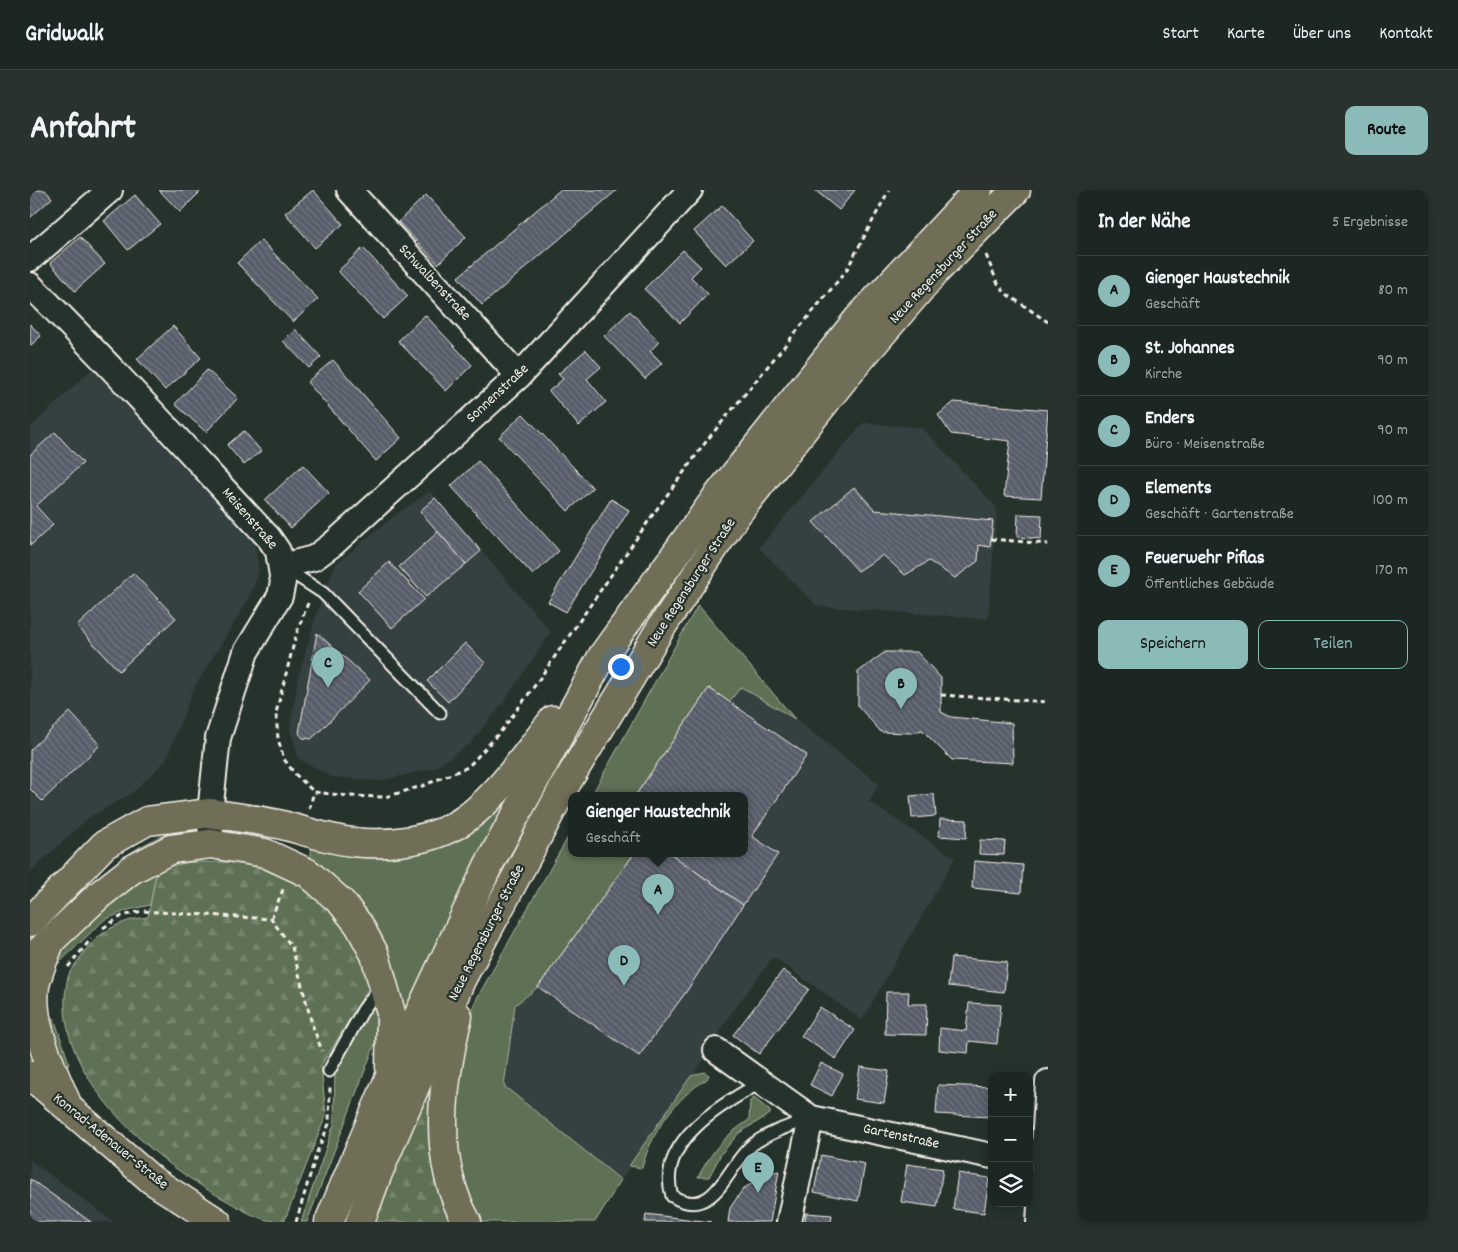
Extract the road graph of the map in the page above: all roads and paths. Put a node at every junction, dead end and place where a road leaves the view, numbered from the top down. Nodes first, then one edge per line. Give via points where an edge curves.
1 (110, 190) edge
2 (349, 190) edge
3 (690, 190) edge
4 (889, 190) edge
5 (978, 190) edge
6 (1016, 190) edge
7 (983, 247) dead end
8 (30, 259) edge
9 (30, 285) edge
10 (1048, 322) edge
11 (519, 376) junction
12 (991, 539) dead end
13 (1048, 544) edge
14 (282, 566) junction
15 (316, 587) junction
16 (603, 655) junction
17 (941, 695) dead end
18 (1048, 702) edge
19 (440, 713) dead end
20 (314, 792) junction
21 (308, 812) dead end
22 (210, 813) junction
23 (210, 844) junction
24 (287, 880) dead end
25 (271, 919) junction
26 (30, 922) edge
27 (39, 952) edge
28 (67, 968) dead end
29 (461, 980) junction
30 (383, 982) junction
31 (716, 1050) dead end
32 (329, 1071) junction
33 (30, 1075) edge
34 (390, 1076) junction
35 (762, 1082) junction
36 (1048, 1082) edge
37 (70, 1110) junction
38 (811, 1118) junction
39 (988, 1155) edge
40 (1040, 1160) edge
41 (217, 1222) edge
42 (296, 1222) edge
43 (329, 1222) edge
44 (360, 1222) edge
45 (467, 1222) edge
46 (789, 1222) edge
47 (1039, 1222) edge

1 - 8 street
2 - 11 street, Schwalbenstraße
3 - 11 street, Sonnenstraße
4 - 20 path via 846,271 708,440 531,691 468,767 385,797
5 - 16 main road, Neue Regensburger Straße via 852,327 716,498
6 - 29 main road, Neue Regensburger Straße via 935,272 736,515 659,632 564,787
7 - 10 path via 990,269 1005,293
9 - 14 street, Meisenstraße via 103,358 269,538 278,551
11 - 14 street, Sonnenstraße via 333,544 314,558
12 - 13 path
14 - 15 lane
14 - 22 street, Meisenstraße via 280,596 246,652 218,738
15 - 19 lane
15 - 20 path via 296,636 276,713 284,759 294,774
16 - 22 main road via 504,782 468,817 448,829 423,838 387,843 351,842
16 - 34 main road, Neue Regensburger Straße via 488,866
17 - 18 path
20 - 21 path
22 - 23 street, Meisenstraße
22 - 26 main road via 147,821 104,845
23 - 27 main road via 171,849 131,870 98,896
23 - 30 main road via 265,853 308,873 342,903 359,925 376,955
24 - 25 path
25 - 28 path via 142,910 105,926
25 - 32 path via 292,947 312,1024
27 - 37 main road via 34,1016
29 - 44 main road, Neue Regensburger Straße
29 - 45 main road via 460,1005 447,1072 444,1141 449,1177
30 - 32 lane via 374,992
30 - 34 main road via 391,1013
31 - 35 street, Gartenstraße
32 - 42 path via 329,1124
33 - 37 main road, Konrad-Adenauer-Straße
34 - 43 main road, Neue Regensburger Straße
35 - 38 street, Gartenstraße
35 - 38 lane via 728,1100 695,1126 674,1160 670,1177 672,1196 687,1202 705,1201 714,1196 751,1146 771,1133
36 - 40 street
37 - 41 main road, Konrad-Adenauer-Straße via 152,1180
38 - 39 street, Gartenstraße
38 - 46 street
40 - 47 street

